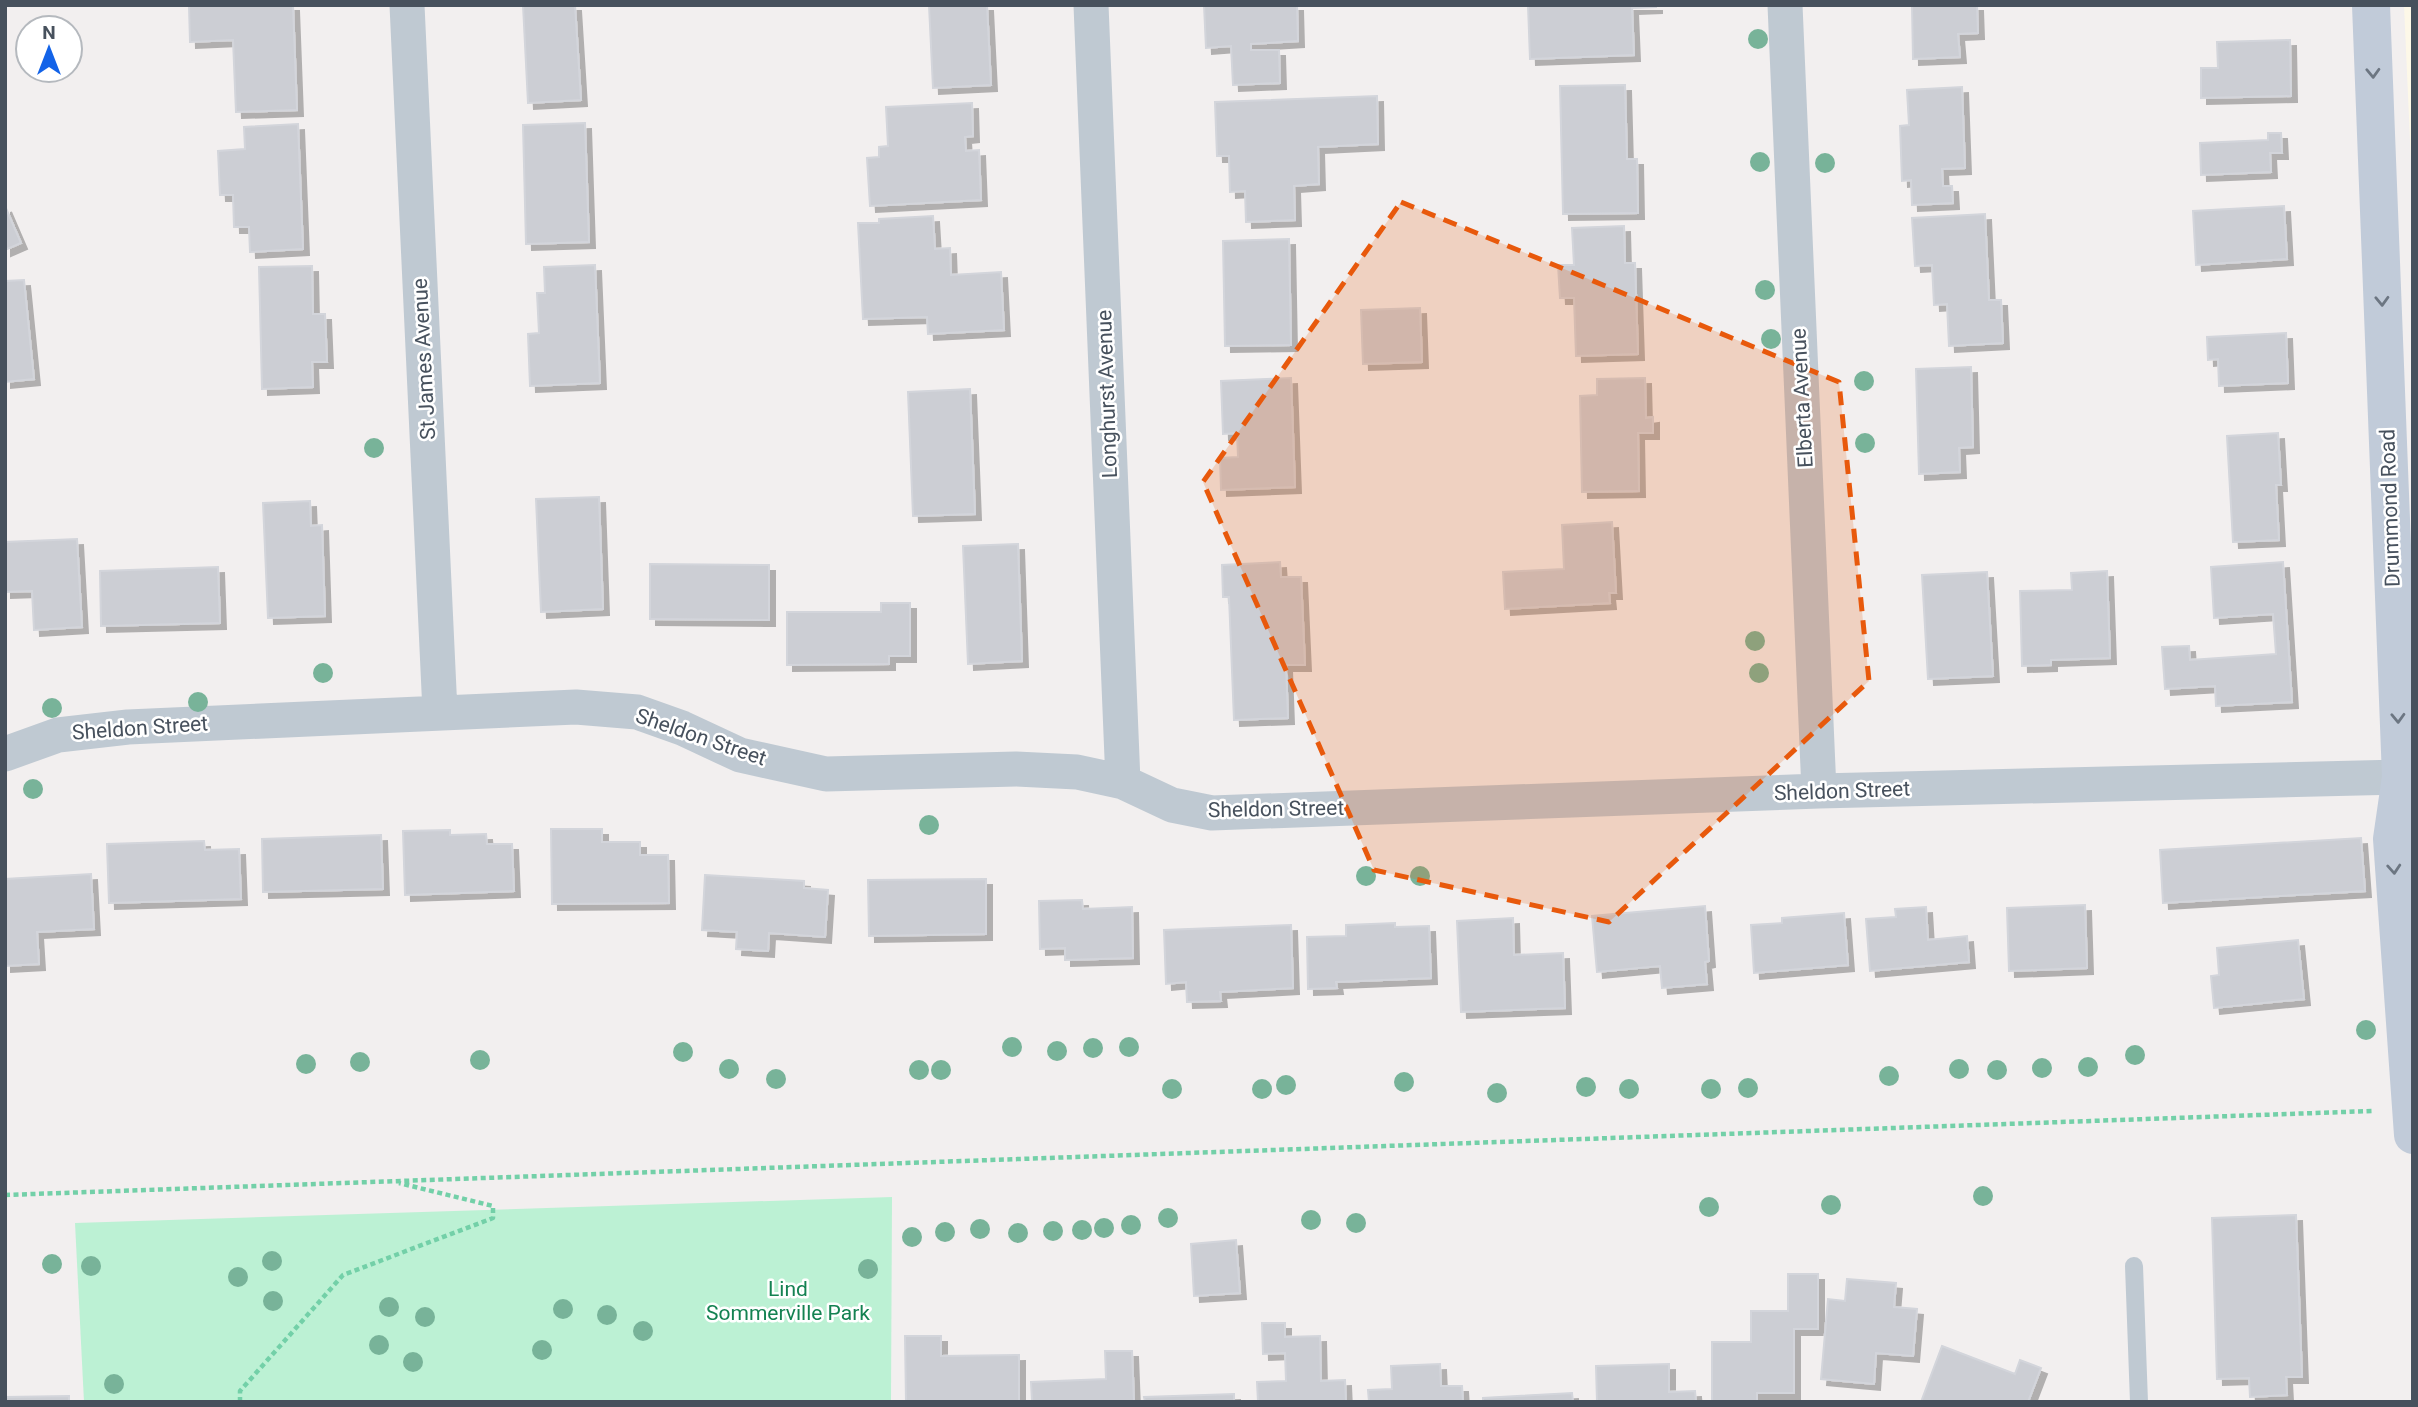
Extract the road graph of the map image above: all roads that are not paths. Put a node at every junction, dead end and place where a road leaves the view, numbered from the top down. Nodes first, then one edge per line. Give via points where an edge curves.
1 (407, 5) edge
2 (1091, 5) edge
3 (1785, 5) edge
4 (2371, 5) edge
5 (440, 712) junction
6 (5, 754) edge
7 (2407, 777) edge
8 (1123, 782) junction
9 (1819, 791) junction
10 (2413, 820) edge
11 (2412, 1122) edge
12 (2134, 1266) dead end
13 (2139, 1402) edge

1 - 5 street, St James Avenue
2 - 8 street, Longhurst Avenue
3 - 9 street, Elberta Avenue
4 -> 7 main road, Drummond Road
5 - 6 street, Sheldon Street via 128,727 58,734
5 - 8 street, Sheldon Street via 576,707 637,712 740,755 826,774 1016,769 1077,772
7 - 9 street, Sheldon Street
7 - 10 main road
7 -> 11 main road, Drummond Road via 2392,839
8 - 9 street, Sheldon Street via 1172,805 1212,813
12 - 13 lane

